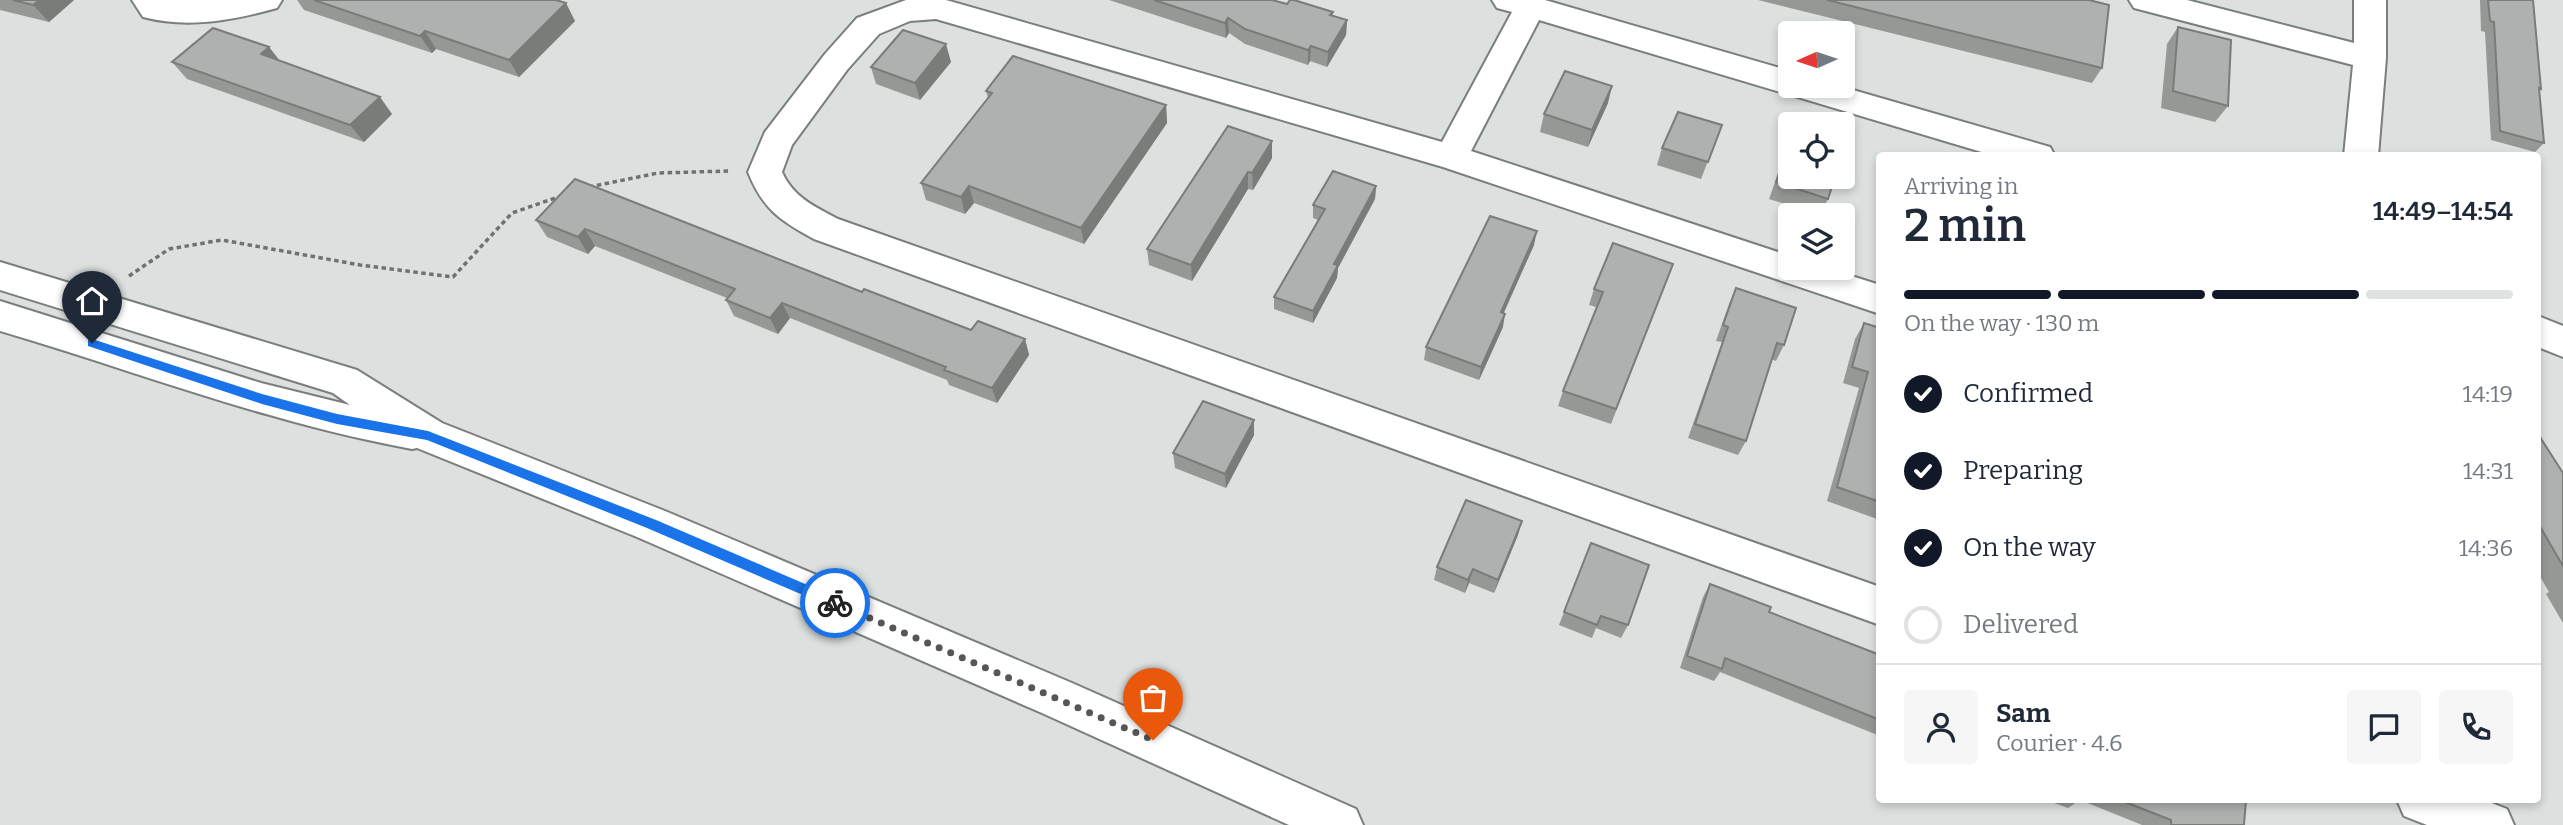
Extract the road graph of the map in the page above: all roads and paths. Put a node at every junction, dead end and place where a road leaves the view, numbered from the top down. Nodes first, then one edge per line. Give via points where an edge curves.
1 (148, 0) edge
2 (266, 0) edge
3 (2145, 0) edge
4 (2370, 0) edge
5 (1519, 3) edge
6 (2370, 58) junction
7 (1778, 79) edge
8 (1841, 98) edge
9 (2024, 152) edge
10 (2361, 152) edge
11 (1451, 157) junction
12 (765, 172) junction
13 (586, 188) edge
14 (573, 192) edge
15 (0, 276) edge
16 (1876, 299) edge
17 (98, 304) junction
18 (0, 316) edge
19 (2541, 332) edge
20 (2563, 342) edge
21 (428, 435) junction
22 (1876, 605) edge
23 (2429, 803) edge
24 (2494, 803) edge
25 (1340, 825) edge
26 (2491, 825) edge

1 - 2 main road via 154,9 175,12 234,10
3 - 6 main road
4 - 6 main road
5 - 7 main road
5 - 11 main road
6 - 10 main road
8 - 9 main road
11 - 12 main road via 936,8 906,11 868,26 777,141
11 - 16 main road
12 - 13 path via 708,170 610,180
12 - 22 main road via 772,191 787,208 827,229
14 - 17 path via 512,213 453,276 222,240 169,249 133,272
15 - 17 main road
17 - 21 main road via 245,354 344,381
18 - 21 main road via 262,399 337,419
19 - 20 main road
21 - 25 main road via 652,524
23 - 26 main road
24 - 26 main road

